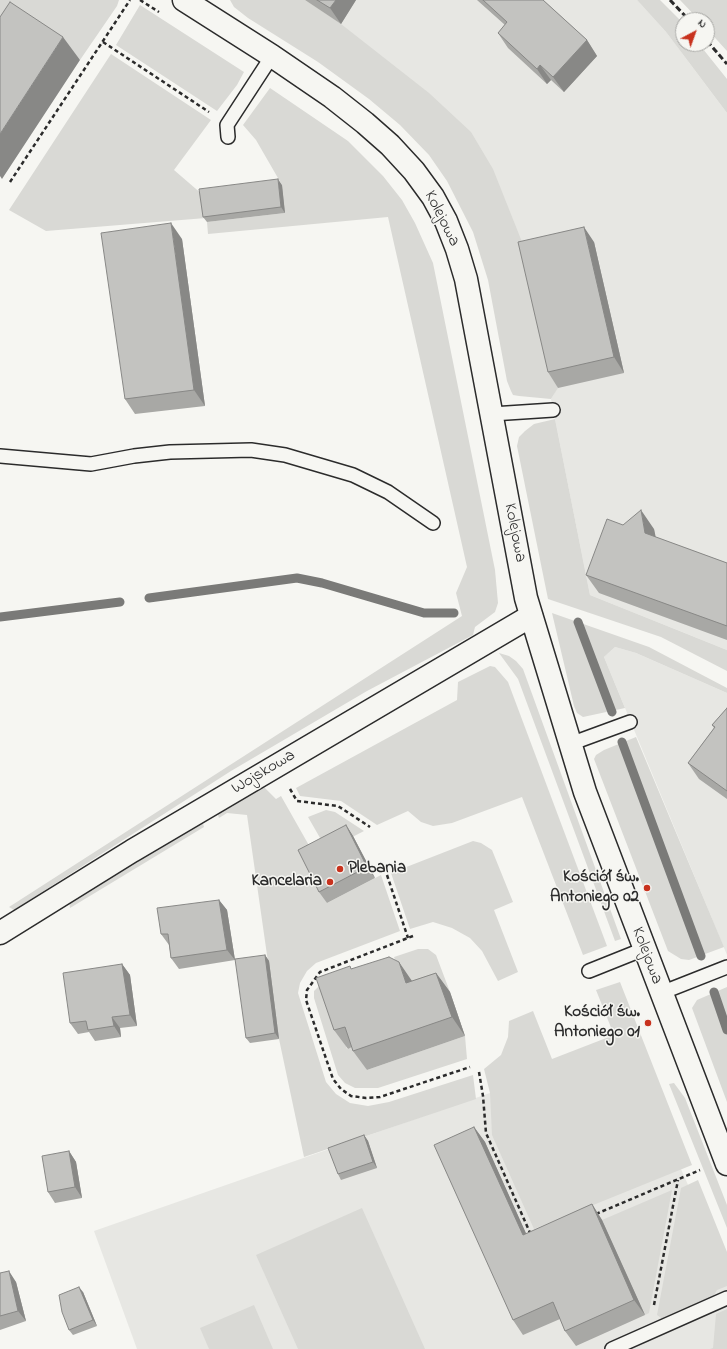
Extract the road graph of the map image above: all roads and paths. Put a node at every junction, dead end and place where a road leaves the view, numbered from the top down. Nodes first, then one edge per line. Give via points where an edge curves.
1 (130, 0) edge
2 (140, 0) edge
3 (184, 0) edge
4 (160, 12) dead end
5 (103, 42) junction
6 (272, 56) junction
7 (230, 120) junction
8 (228, 137) dead end
9 (10, 182) dead end
10 (553, 410) dead end
11 (492, 414) junction
12 (0, 456) edge
13 (433, 523) dead end
14 (531, 616) junction
15 (630, 722) dead end
16 (570, 744) junction
17 (291, 791) dead end
18 (370, 827) dead end
19 (386, 875) dead end
20 (0, 933) edge
21 (413, 936) dead end
22 (408, 938) junction
23 (644, 949) junction
24 (727, 967) edge
25 (589, 971) dead end
26 (661, 993) junction
27 (470, 1067) dead end
28 (479, 1072) dead end
29 (727, 1164) edge
30 (700, 1170) dead end
31 (678, 1180) junction
32 (591, 1216) edge
33 (534, 1240) edge
34 (727, 1298) edge
35 (653, 1312) dead end
36 (612, 1349) edge

1 - 5 path
2 - 4 path
3 - 6 street, Kolejowa
5 - 7 path via 215,116
5 - 9 path
6 - 7 lane
6 - 11 street, Kolejowa via 366,123 414,171 433,197 446,221 466,279
7 - 8 lane via 227,125
10 - 11 lane
11 - 14 street, Kolejowa
12 - 13 lane via 91,464 170,452 251,450 285,455 353,475 388,492
14 - 16 street, Kolejowa
14 - 20 street, Wojskowa via 132,851
15 - 16 lane
16 - 23 street, Kolejowa via 585,792
17 - 18 path via 297,801 338,806
19 - 22 path
21 - 22 path
22 - 27 path via 320,972 306,990 306,1000 333,1079 351,1096 380,1097
23 - 25 lane
23 - 26 street, Kolejowa
24 - 26 lane
26 - 29 street, Kolejowa
28 - 33 path via 486,1133
30 - 31 path
31 - 32 path
31 - 35 path
34 - 36 lane

